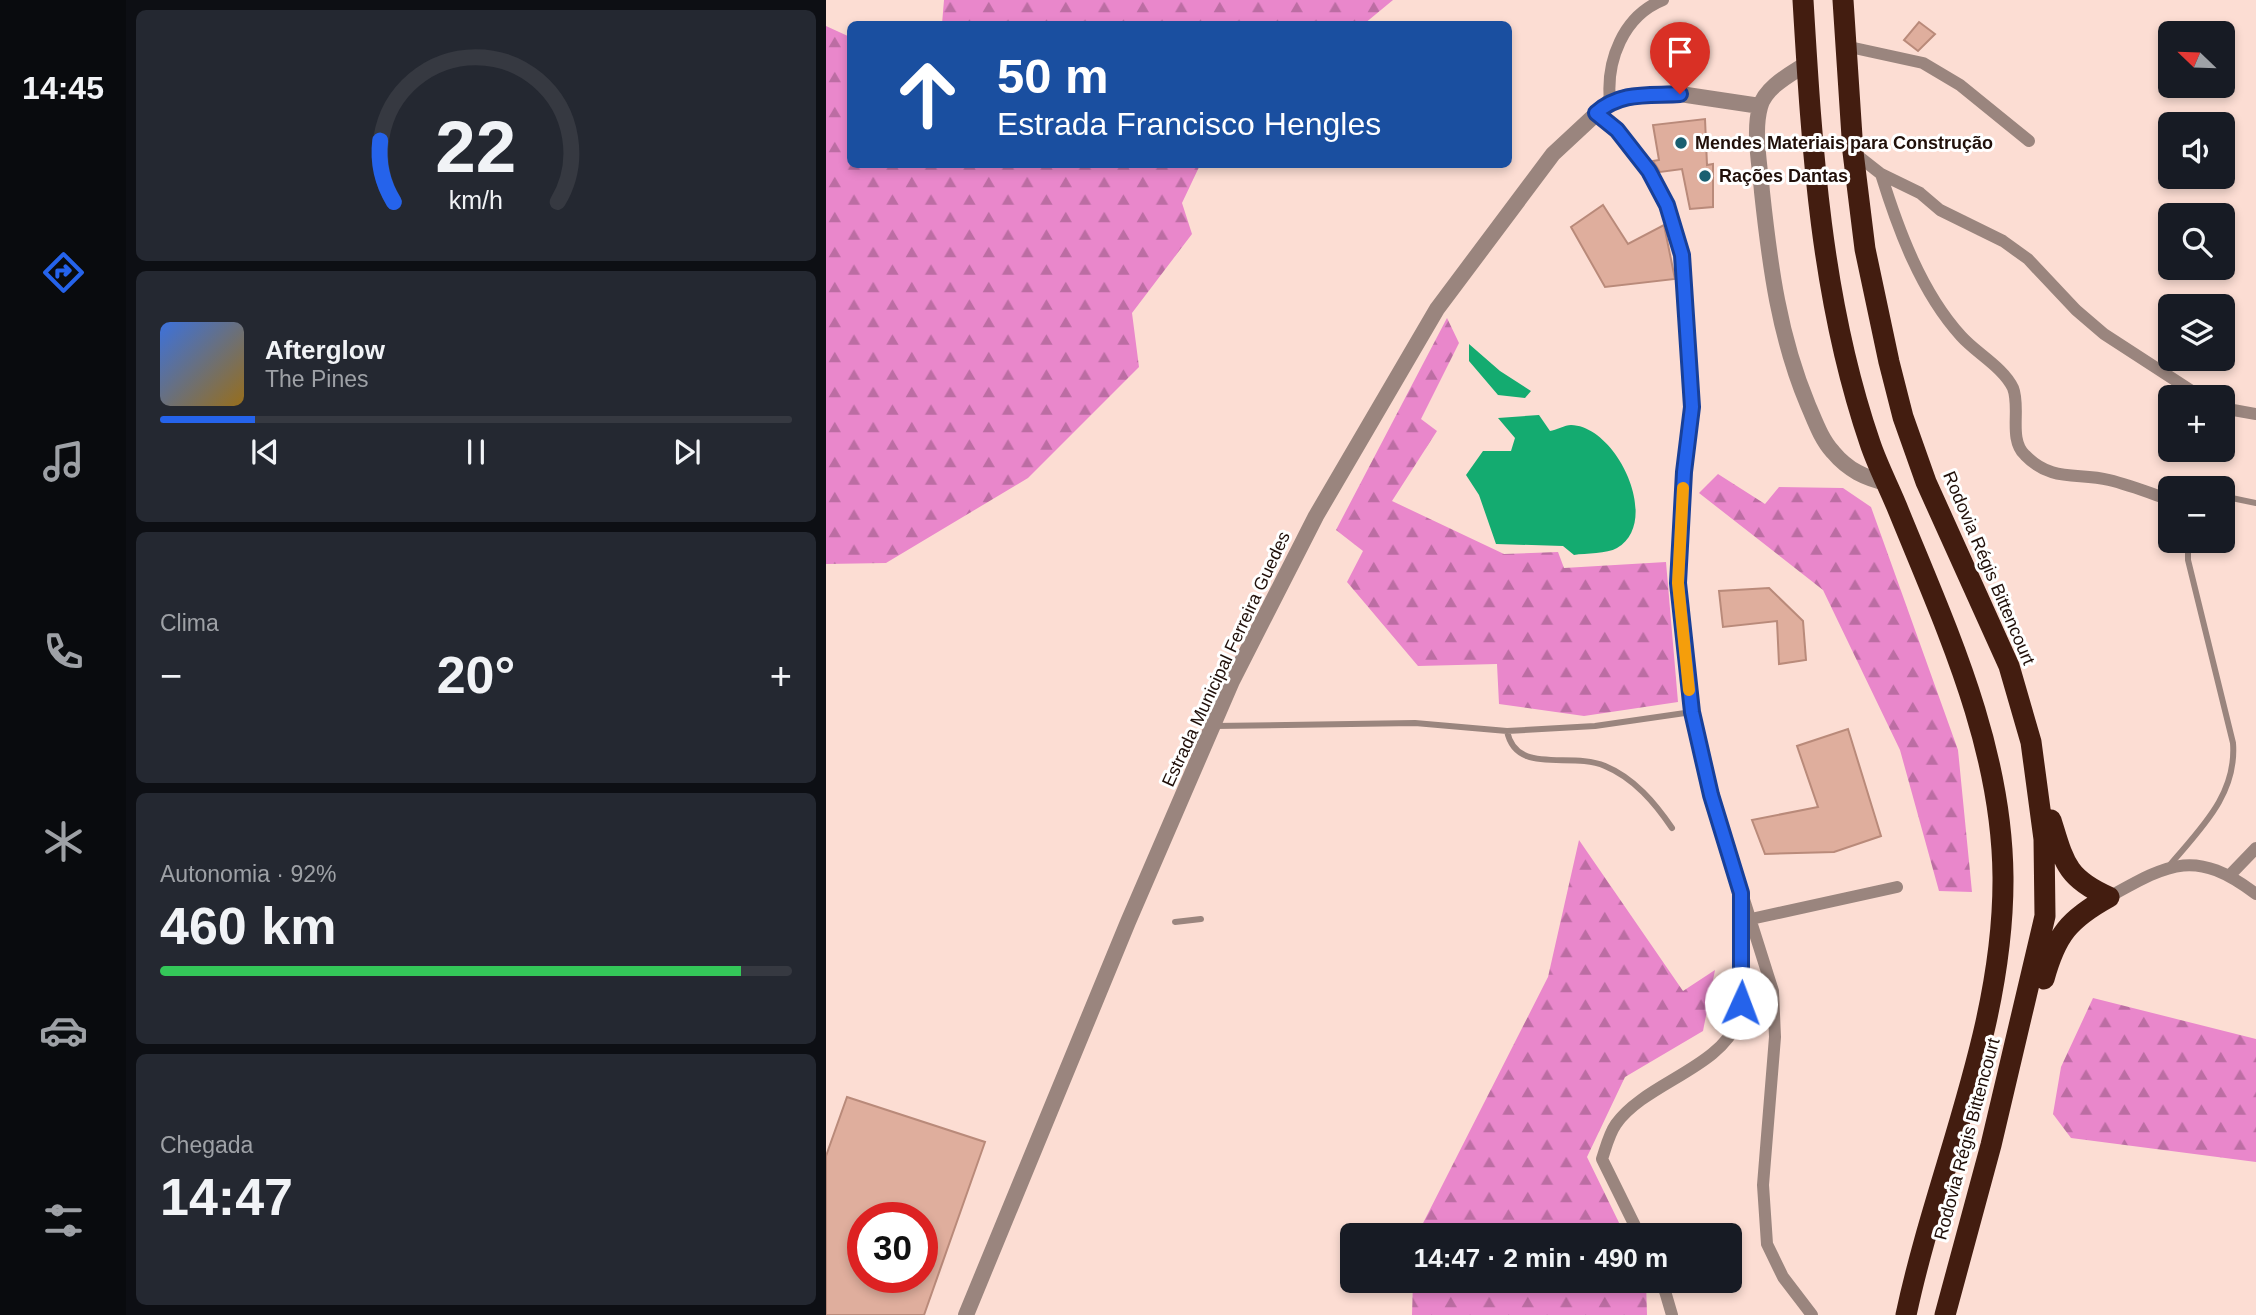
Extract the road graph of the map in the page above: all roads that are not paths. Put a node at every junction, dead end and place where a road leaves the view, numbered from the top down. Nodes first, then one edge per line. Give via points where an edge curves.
1 (1663, 0) edge
2 (1803, 0) edge
3 (1843, 0) edge
4 (1845, 46) junction
5 (1806, 64) junction
6 (1610, 101) junction
7 (1760, 106) junction
8 (1596, 113) junction
9 (2029, 141) dead end
10 (1853, 152) junction
11 (1881, 174) junction
12 (2183, 385) edge
13 (2235, 410) edge
14 (2256, 414) edge
15 (1887, 483) junction
16 (2158, 496) edge
17 (2235, 499) edge
18 (2256, 503) edge
19 (2188, 553) edge
20 (1692, 712) junction
21 (1212, 726) junction
22 (1507, 731) junction
23 (2032, 751) junction
24 (1672, 828) dead end
25 (2256, 848) edge
26 (2169, 866) junction
27 (2230, 875) junction
28 (1897, 887) dead end
29 (1741, 893) junction
30 (2256, 894) edge
31 (2109, 897) junction
32 (1201, 919) dead end
33 (1751, 919) junction
34 (1175, 922) dead end
35 (1991, 1145) junction
36 (1634, 1223) edge
37 (1666, 1293) edge
38 (966, 1315) edge
39 (1672, 1315) edge
40 (1812, 1315) edge
41 (1906, 1315) edge
42 (1945, 1315) edge

1 - 6 street via 1643,10 1619,42 1608,77
2 - 5 highway, Rodovia Régis Bittencourt
3 - 4 highway, Rodovia Régis Bittencourt
4 - 9 street via 1923,63 1960,85
4 - 10 highway, Rodovia Régis Bittencourt
5 - 7 street via 1771,90
5 - 15 highway, Rodovia Régis Bittencourt via 1830,295 1854,390
6 - 7 street via 1680,94
6 - 8 street, Estrada Municipal Ferreira Guedes
7 - 15 street via 1758,143 1766,226 1776,299 1792,365 1832,451 1867,479
8 - 20 street via 1617,130 1649,171 1667,205 1682,255 1692,407 1678,583
8 - 21 street, Estrada Municipal Ferreira Guedes via 1553,154 1437,309 1294,557
10 - 11 street
10 - 23 highway, Rodovia Régis Bittencourt via 1867,261 1903,417 1926,482 2009,666
11 - 12 street via 2003,241 2028,259 2104,334
11 - 16 street via 1894,215 1932,295 1960,335 2014,390 2018,443 2024,455 2053,474 2106,479
13 - 14 street
15 - 41 highway, Rodovia Régis Bittencourt via 1975,704 1989,761 2003,877 1997,961 1983,1035
17 - 18 lane
19 - 26 lane via 2234,760 2223,799
20 - 22 lane via 1595,726
20 - 29 street
21 - 22 lane via 1425,723
21 - 38 street, Estrada Municipal Ferreira Guedes
22 - 24 lane via 1517,754 1587,760 1621,774
23 - 31 highway via 2066,866 2086,887
23 - 35 highway, Rodovia Régis Bittencourt via 2044,839 2045,916
25 - 27 street
26 - 27 street via 2209,866
26 - 31 street
27 - 30 street
28 - 33 street
29 - 33 street
29 - 36 street via 1742,989 1733,1031 1704,1058 1628,1110 1609,1137 1602,1159
31 - 35 highway via 2069,923 2050,956 2016,1094
32 - 34 lane
33 - 40 street via 1773,991 1775,1037 1763,1185 1767,1244 1783,1277
35 - 42 highway, Rodovia Régis Bittencourt
37 - 39 street

